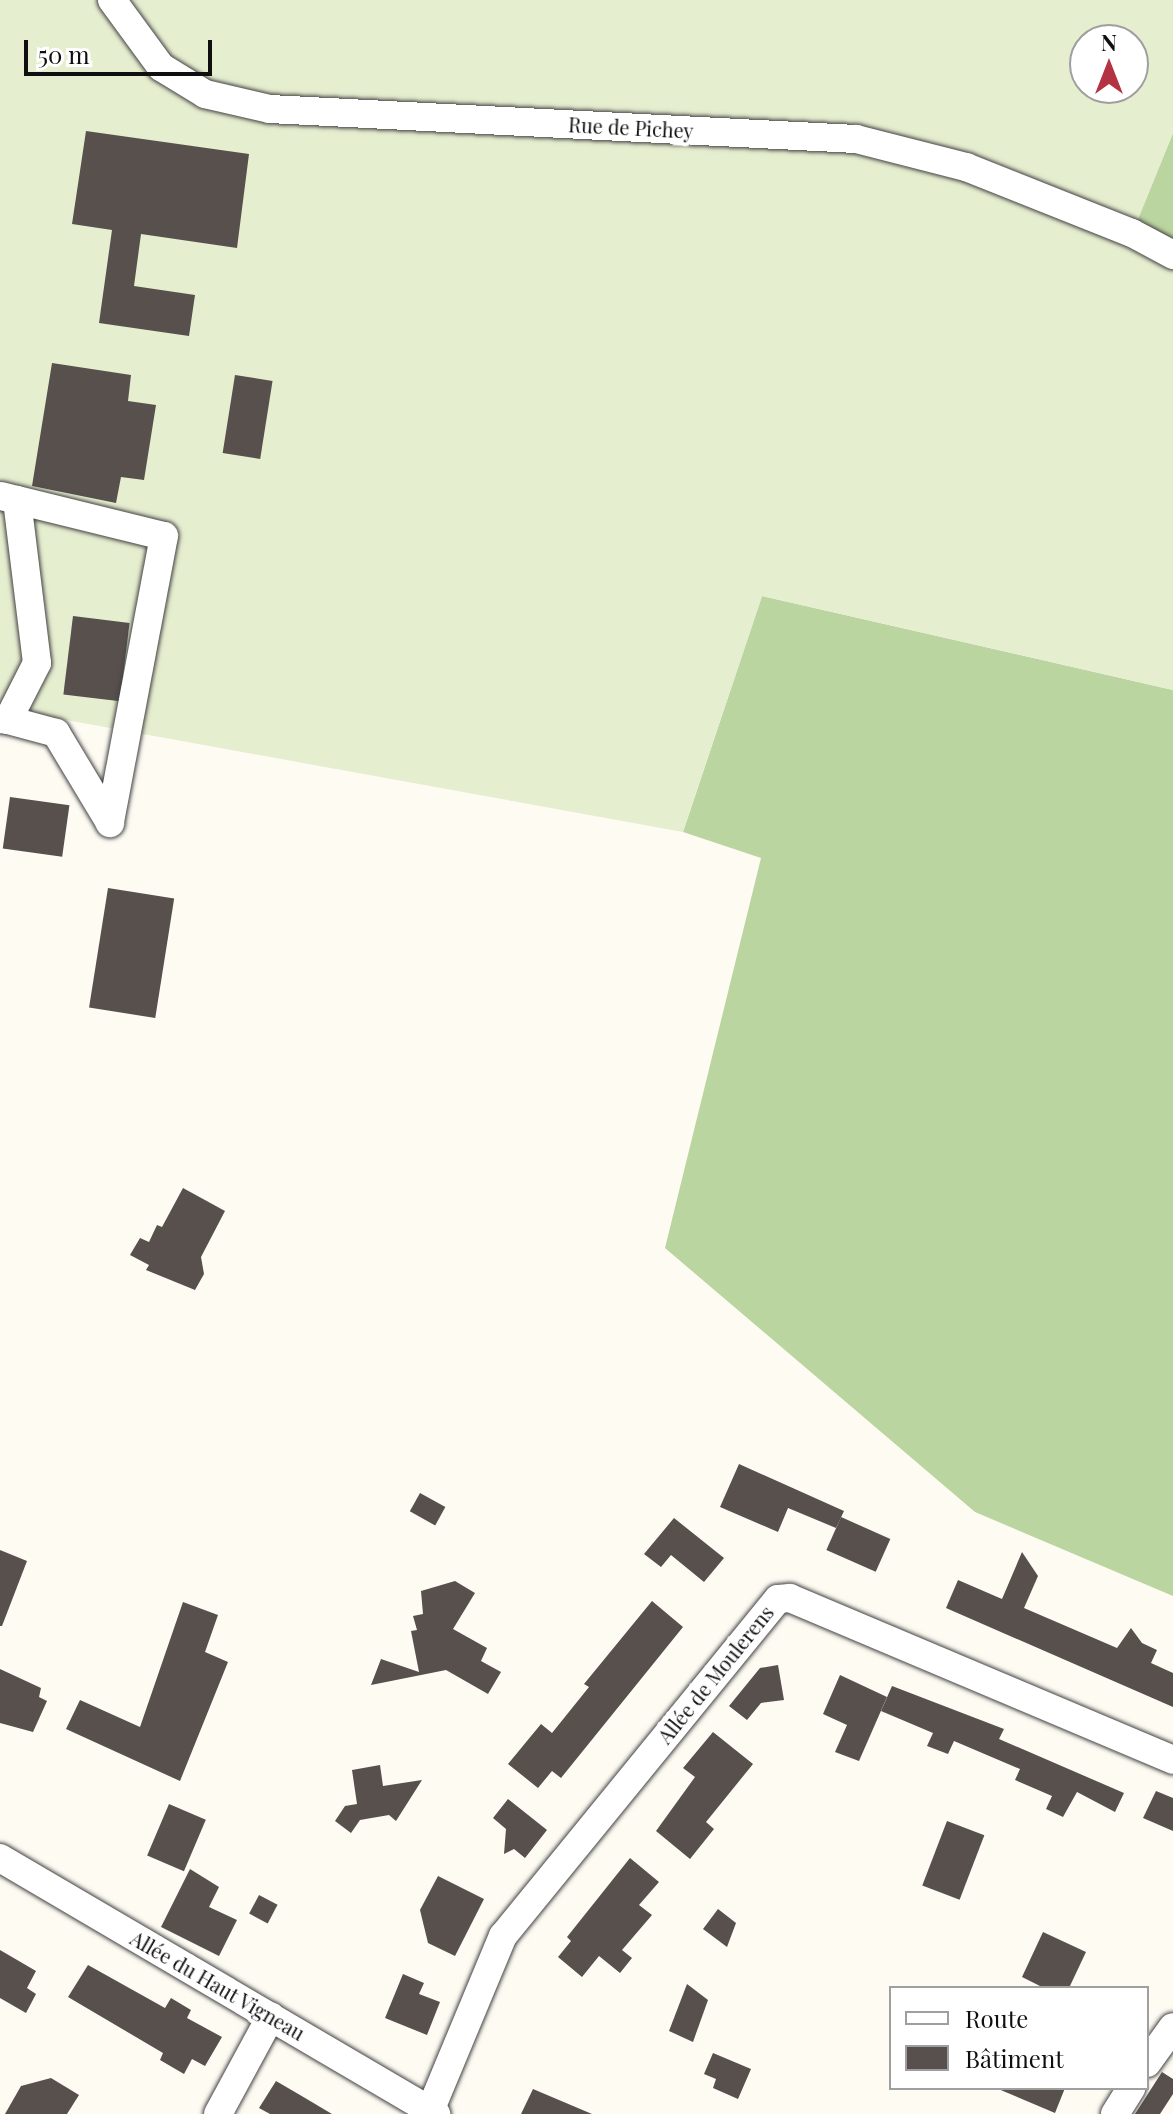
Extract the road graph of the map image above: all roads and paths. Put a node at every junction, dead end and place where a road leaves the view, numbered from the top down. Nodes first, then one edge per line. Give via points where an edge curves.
1 (112, 0) edge
2 (1173, 255) edge
3 (8, 498) edge
4 (4, 719) edge
5 (1173, 1760) edge
6 (0, 1858) edge
7 (271, 2016) junction
8 (1130, 2090) edge
9 (433, 2112) edge
10 (218, 2114) edge
11 (1115, 2114) edge

1 - 2 street, Rue de Pichey via 161,67 205,94 270,109 856,139 966,167 1069,205
3 - 4 street via 37,663
3 - 4 street via 164,536 110,823 56,733
5 - 9 street, Allée de Moulerens via 790,1598 778,1599 503,1936
6 - 7 street, Allée du Haut Vigneau
7 - 9 street, Allée du Haut Vigneau
7 - 10 street
8 - 11 street

